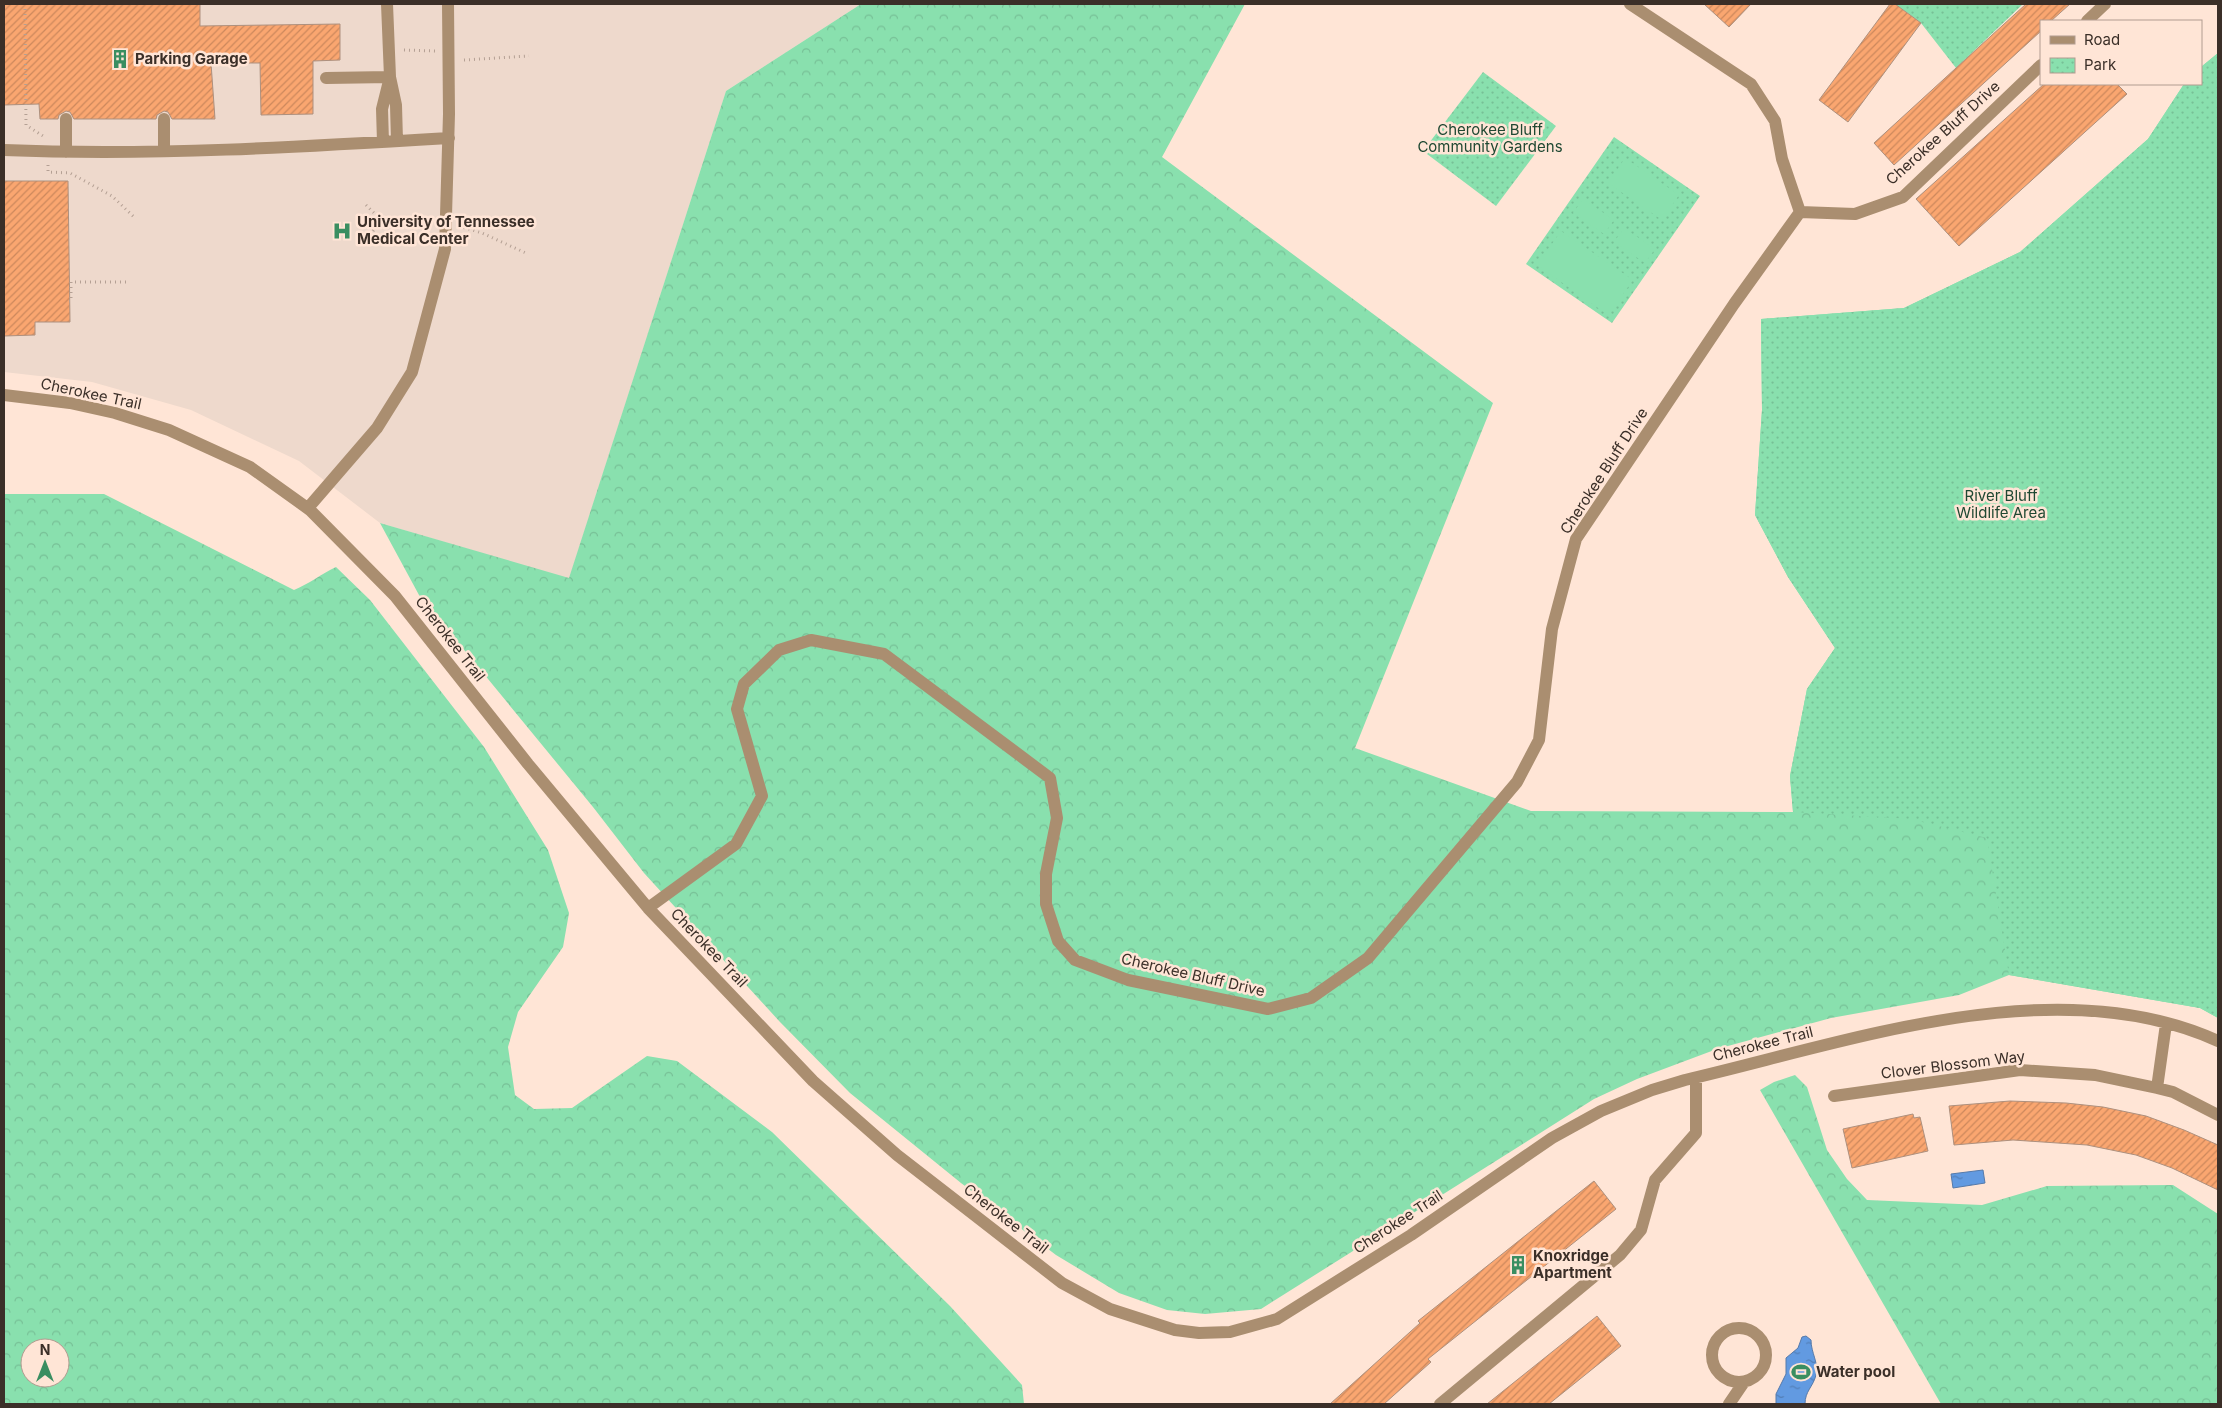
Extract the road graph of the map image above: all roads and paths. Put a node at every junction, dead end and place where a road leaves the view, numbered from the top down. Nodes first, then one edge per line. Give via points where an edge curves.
1 (387, 4) edge
2 (448, 4) edge
3 (1630, 4) edge
4 (2105, 4) edge
5 (2088, 20) edge
6 (2040, 66) edge
7 (390, 77) junction
8 (326, 78) dead end
9 (164, 119) dead end
10 (66, 120) dead end
11 (449, 138) junction
12 (397, 141) junction
13 (383, 142) junction
14 (4, 150) edge
15 (164, 151) junction
16 (66, 152) junction
17 (366, 205) dead end
18 (1800, 212) junction
19 (381, 220) dead end
20 (130, 282) dead end
21 (69, 301) dead end
22 (4, 395) edge
23 (308, 508) junction
24 (648, 908) junction
25 (2166, 1024) junction
26 (2218, 1041) edge
27 (1696, 1078) junction
28 (2157, 1088) junction
29 (1834, 1096) dead end
30 (2218, 1115) edge
31 (1744, 1382) junction
32 (1440, 1404) edge
33 (1729, 1404) edge

1 - 7 street
2 - 11 street
3 - 18 street via 1751,84 1775,121 1782,159
4 - 5 street
6 - 18 street, Cherokee Bluff Drive via 1903,197 1855,214
7 - 8 street
7 - 12 street via 396,105
7 - 13 street via 382,109
9 - 15 street
10 - 16 street
11 - 12 street
11 - 23 street via 445,249 412,372 377,428
12 - 13 street
13 - 15 street
14 - 16 street
15 - 16 street
17 - 19 path
18 - 24 street, Cherokee Bluff Drive via 1576,539 1552,629 1539,740 1517,782 1368,958 1311,998 1268,1008 1128,980 1075,960 1058,940 1046,904 1046,874 1057,818 1050,778 884,654 811,640 779,650 744,684 736,709 762,796 736,844
20 - 21 path via 71,282
22 - 23 street, Cherokee Trail via 70,403 169,430 250,467
23 - 24 street, Cherokee Trail via 395,596 528,764
24 - 27 street, Cherokee Trail via 813,1081 897,1155 1062,1283 1110,1309 1175,1330 1230,1332 1277,1319 1411,1235 1552,1138 1601,1111 1652,1090
25 - 26 street, Cherokee Trail
25 - 27 street, Cherokee Trail via 2118,1013 2072,1009 1994,1012 1915,1025
25 - 28 street
27 - 32 street via 1696,1133 1655,1180 1641,1230 1620,1255
28 - 29 street, Clover Blossom Way via 2095,1075 2020,1070
28 - 30 street, Clover Blossom Way via 2173,1092
31 - 31 street via 1760,1373 1766,1348 1756,1333 1749,1329 1731,1328 1716,1339 1712,1347 1713,1366 1726,1379
31 - 33 street

